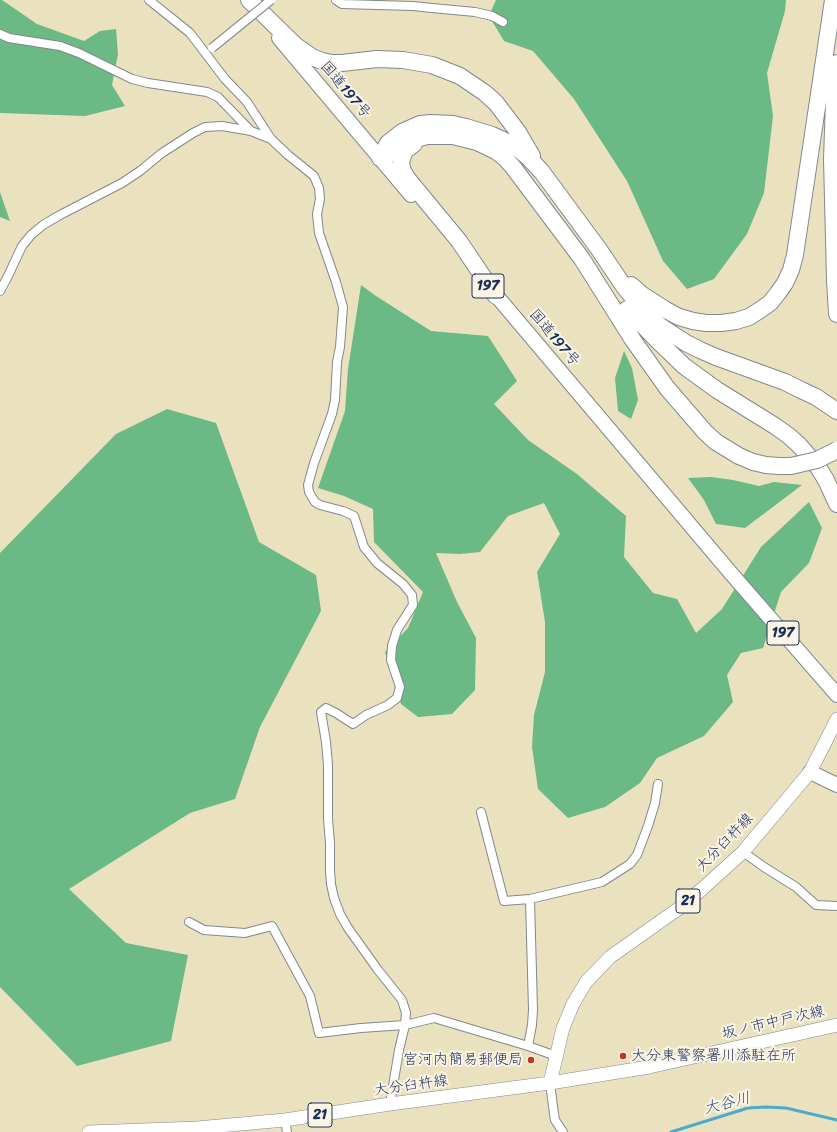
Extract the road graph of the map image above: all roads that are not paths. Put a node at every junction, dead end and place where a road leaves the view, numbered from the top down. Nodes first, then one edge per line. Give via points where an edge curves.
1 (149, 0) edge
2 (248, 0) edge
3 (270, 0) edge
4 (833, 0) edge
5 (340, 1) edge
6 (503, 22) dead end
7 (0, 34) edge
8 (205, 54) junction
9 (837, 63) edge
10 (251, 131) junction
11 (427, 136) junction
12 (271, 139) junction
13 (380, 158) junction
14 (542, 172) junction
15 (598, 248) junction
16 (582, 259) junction
17 (0, 291) edge
18 (496, 296) junction
19 (837, 314) edge
20 (837, 412) edge
21 (837, 450) edge
22 (837, 504) edge
23 (837, 695) edge
24 (837, 719) edge
25 (810, 772) junction
26 (658, 784) dead end
27 (837, 785) edge
28 (481, 812) dead end
29 (743, 852) junction
30 (530, 899) junction
31 (837, 906) edge
32 (189, 922) dead end
33 (405, 1025) junction
34 (837, 1025) edge
35 (528, 1046) junction
36 (556, 1056) junction
37 (550, 1083) junction
38 (390, 1104) junction
39 (286, 1126) edge
40 (88, 1132) edge
41 (563, 1132) edge

1 - 8 street via 190,33
2 - 13 highway, 国道197号 / 197
2 - 14 highway via 295,45 322,61 342,63 377,59 403,60 432,65 460,76 496,103 518,132
3 - 8 street, bridge
4 - 15 highway via 795,255 785,283 770,303 749,316 721,324 679,317 641,294
5 - 6 street via 475,12
7 - 10 street via 9,38 60,46 132,79 207,92 218,97
8 - 12 street via 247,102
9 - 19 highway via 832,159
10 - 12 street
10 - 17 street via 222,126 205,127 183,139 122,183 43,225 22,246
11 - 13 highway
11 - 16 highway via 446,136 478,142 504,157
11 - 18 highway via 406,151 401,164 403,172 459,240
12 - 33 street via 314,176 320,199 317,214 319,233 343,306 335,400 314,463 308,485 309,492 320,505 344,510 354,516 364,547 377,563 403,584 412,595 413,605 397,630 392,646 391,660 400,687 397,698 353,724 326,708 321,712 328,765 330,870 334,898 348,928 402,1000 406,1013
13 - 14 highway via 388,143 402,132 420,124 441,123 466,127 505,141 528,157
13 - 18 highway, 国道197号 / 197
14 - 15 highway
15 - 20 highway via 648,316 672,334 716,357 802,390
16 - 21 highway, bridge via 674,397 716,442 753,462 779,466 817,460
16 - 22 highway via 654,338 684,366 799,445 818,467
18 - 23 highway, 国道197号 / 197 via 728,571
24 - 25 main road, 大分臼杵線 / 21
25 - 27 highway
25 - 29 main road, 大分臼杵線 / 21
26 - 30 street via 655,803 638,855 630,864 602,882
28 - 30 street via 504,901
29 - 31 street via 796,887 816,905
29 - 36 main road, 大分臼杵線 / 21 via 689,900 610,957 594,973 580,991 568,1014
30 - 35 street via 533,1010
32 - 33 street via 204,930 245,933 272,926 310,996 319,1033
33 - 35 street via 434,1018
33 - 38 street
34 - 37 main road, 坂ノ市中戸次線 via 649,1067
35 - 36 street
36 - 37 main road, 大分臼杵線 / 21
37 - 38 main road, 大分臼杵線 / 21
37 - 41 street via 555,1120
38 - 39 main road, 大分臼杵線 / 21
39 - 40 main road, 大分臼杵線 / 21

